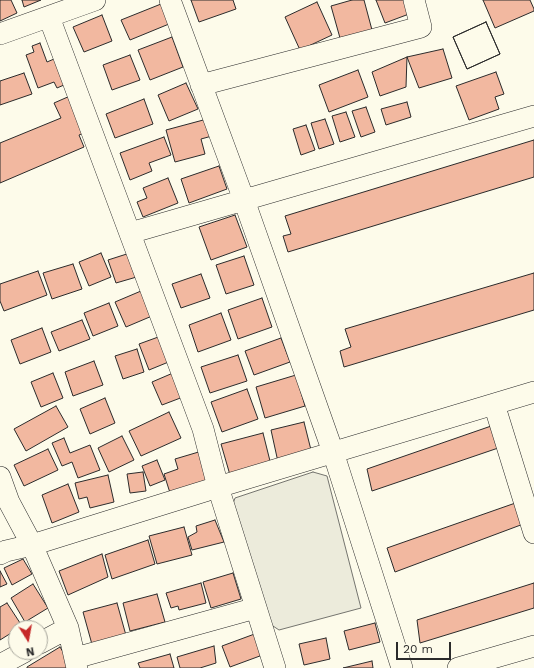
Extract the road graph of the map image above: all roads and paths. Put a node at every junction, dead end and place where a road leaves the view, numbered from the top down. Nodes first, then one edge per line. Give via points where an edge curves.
1 (96, 0) edge
2 (170, 0) edge
3 (414, 0) edge
4 (49, 16) junction
5 (0, 34) edge
6 (201, 85) junction
7 (534, 116) edge
8 (244, 200) junction
9 (130, 233) junction
10 (534, 392) edge
11 (494, 404) junction
12 (333, 452) junction
13 (0, 476) edge
14 (218, 487) junction
15 (534, 533) edge
16 (32, 545) junction
17 (0, 554) edge
18 (256, 608) junction
19 (68, 628) junction
20 (48, 639) edge
21 (534, 646) edge
22 (9, 660) edge
23 (76, 663) edge
24 (0, 665) edge
25 (275, 668) edge
26 (402, 668) edge
27 (458, 668) edge

1 - 4 street
2 - 6 street
3 - 6 street via 421,27
4 - 5 street
4 - 9 street
6 - 8 street
7 - 8 street
8 - 9 street
8 - 12 street
9 - 14 street via 203,429
10 - 11 street
11 - 12 street
11 - 15 street
12 - 14 street
12 - 26 street
13 - 16 street via 9,502
14 - 16 street
14 - 18 street
16 - 17 street
16 - 19 street
18 - 23 street
18 - 25 street
19 - 20 street
19 - 23 street
21 - 27 street
22 - 24 street

